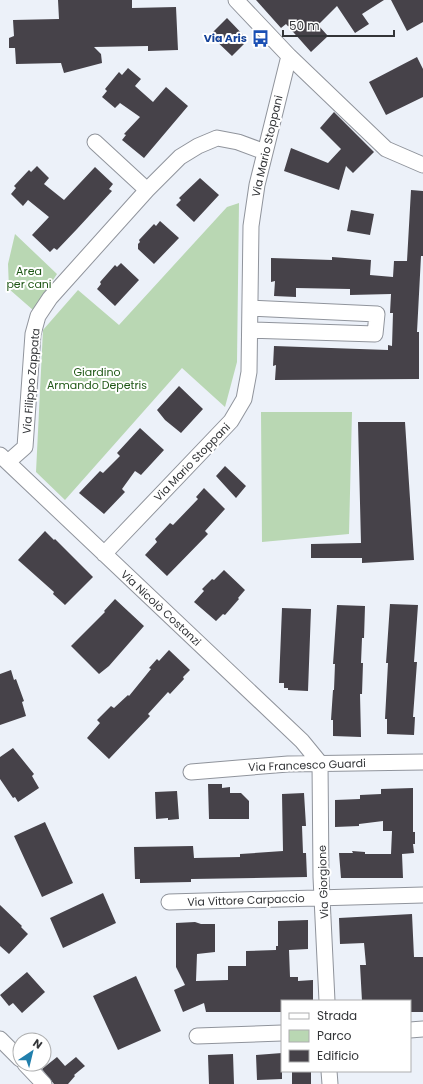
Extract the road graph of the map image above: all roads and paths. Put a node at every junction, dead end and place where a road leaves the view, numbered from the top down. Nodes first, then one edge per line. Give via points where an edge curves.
1 (236, 0) edge
2 (289, 56) junction
3 (96, 142) dead end
4 (264, 152) junction
5 (423, 165) edge
6 (147, 190) junction
7 (251, 308) junction
8 (250, 330) junction
9 (4, 459) edge
10 (104, 554) junction
11 (423, 762) edge
12 (320, 763) junction
13 (191, 772) dead end
14 (423, 895) edge
15 (323, 897) junction
16 (169, 902) dead end
17 (327, 1000) edge
18 (411, 1030) edge
19 (423, 1030) edge
20 (281, 1033) edge
21 (197, 1036) dead end
22 (0, 1039) edge
23 (12, 1051) edge
24 (32, 1072) edge
25 (329, 1072) edge
26 (44, 1084) edge
27 (330, 1084) edge

1 - 2 street
2 - 4 street, Via Mario Stoppani
2 - 5 street via 386,149
3 - 6 street
4 - 6 street, Via Filippo Zappata via 238,142 217,138 180,157
4 - 7 street, Via Mario Stoppani via 251,226
6 - 9 street, Via Filippo Zappata via 50,298 38,316 33,334 25,447
7 - 8 street, Via Mario Stoppani
7 - 8 street via 377,314 375,334
8 - 10 street, Via Mario Stoppani via 249,372 244,399 231,421
9 - 10 street, Via Nicolò Costanzi
10 - 12 street, Via Nicolò Costanzi via 302,741
11 - 12 street, Via Francesco Guardi
12 - 13 street, Via Francesco Guardi
12 - 15 street, Via Giorgione
14 - 15 street, Via Vittore Carpaccio
15 - 16 street, Via Vittore Carpaccio
15 - 17 street, Via Giorgione
18 - 19 street
20 - 21 street
22 - 23 street
24 - 26 street
25 - 27 street

